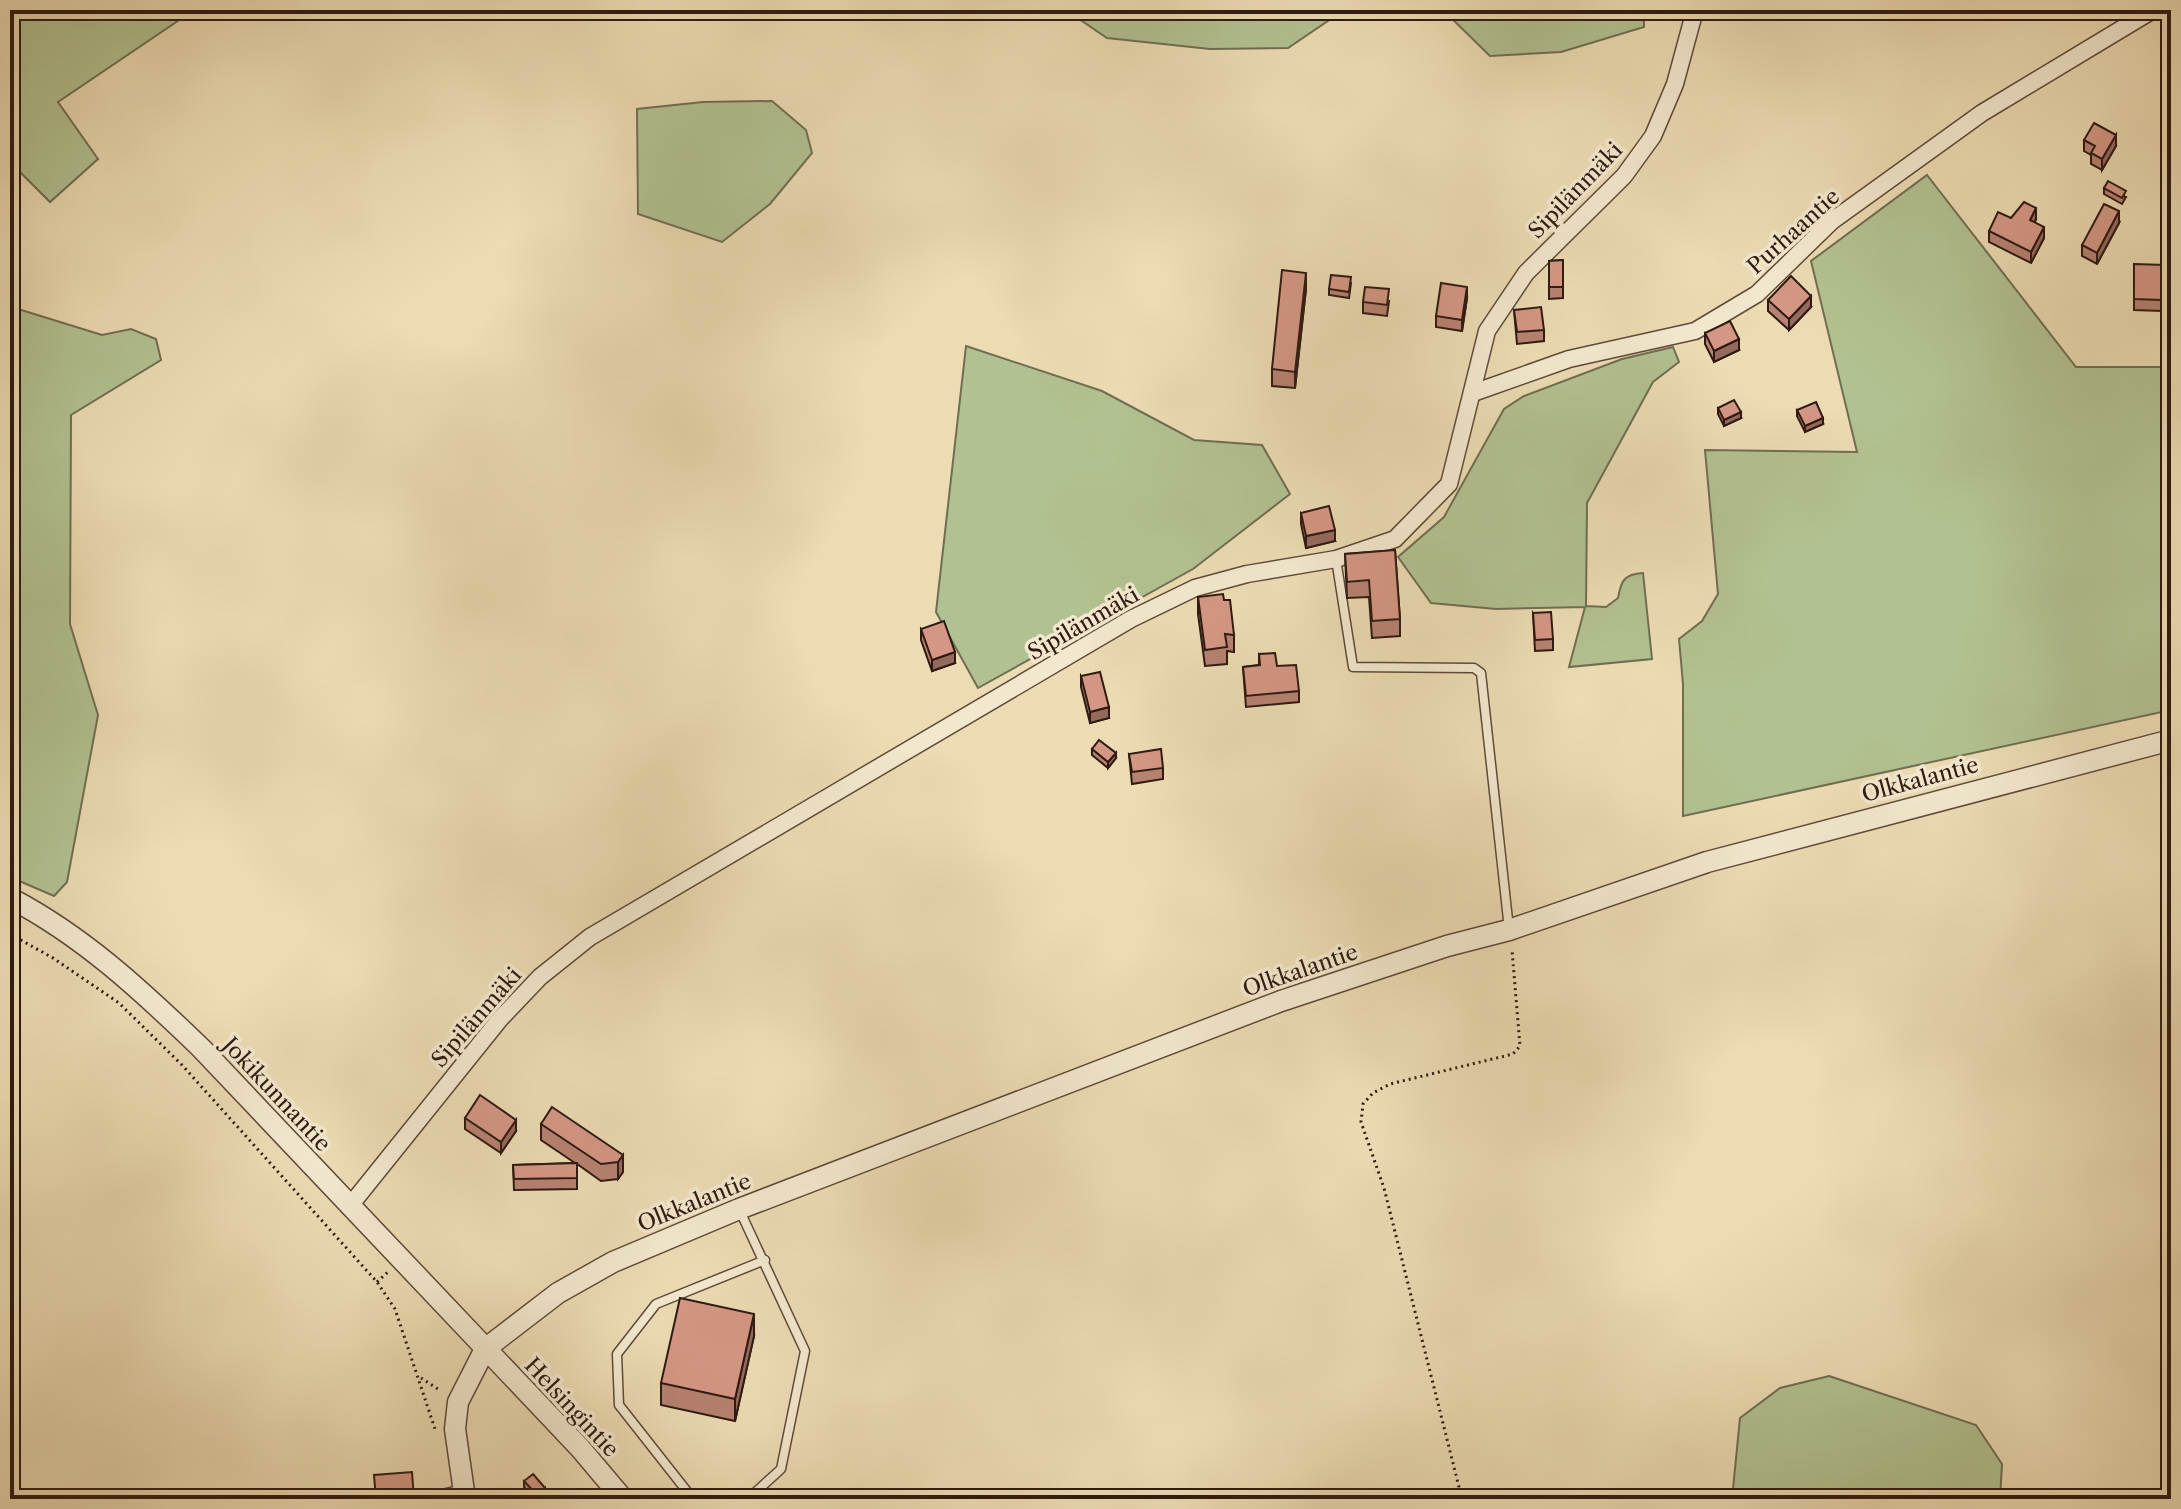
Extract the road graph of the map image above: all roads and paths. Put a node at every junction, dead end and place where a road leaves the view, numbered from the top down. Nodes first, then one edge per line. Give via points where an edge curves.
1 (1695, 10) edge
2 (2153, 10) edge
3 (1473, 393) junction
4 (1336, 559) junction
5 (2171, 740) edge
6 (10, 898) edge
7 (1509, 930) junction
8 (10, 934) edge
9 (349, 1207) junction
10 (739, 1209) junction
11 (765, 1260) junction
12 (485, 1349) junction
13 (419, 1377) junction
14 (458, 1402) junction
15 (438, 1440) dead end
16 (464, 1494) edge
17 (423, 1499) edge
18 (623, 1499) edge
19 (693, 1499) edge
20 (748, 1499) edge
21 (1462, 1499) edge

1 - 3 street, Sipilänmäki via 1675,84 1653,136 1624,176 1526,273 1487,331
2 - 3 street, Purhaantie via 1982,113 1832,221 1757,294 1695,331 1569,359
3 - 4 street, Sipilänmäki via 1449,484 1395,539
4 - 7 lane via 1353,667 1474,668 1481,673
4 - 9 street, Sipilänmäki via 1195,588 1131,619 590,937 540,977 500,1019
5 - 7 street, Olkkalantie via 1707,862
6 - 9 street, Jokikunnantie via 70,934 136,985
7 - 10 street, Olkkalantie via 1281,1001
7 - 21 path via 1520,1046 1513,1054 1390,1084 1363,1104 1361,1122 1384,1188
8 - 13 path via 119,1003 182,1065 377,1282 395,1309
9 - 12 street, Jokikunnantie
10 - 11 lane
10 - 12 street, Olkkalantie via 613,1262 558,1293
11 - 19 lane via 656,1304 617,1354 619,1405
11 - 20 lane via 805,1351 781,1469
12 - 14 street
12 - 18 street, Helsingintie
13 - 14 path
13 - 15 path
14 - 16 street via 455,1429
16 - 17 lane

